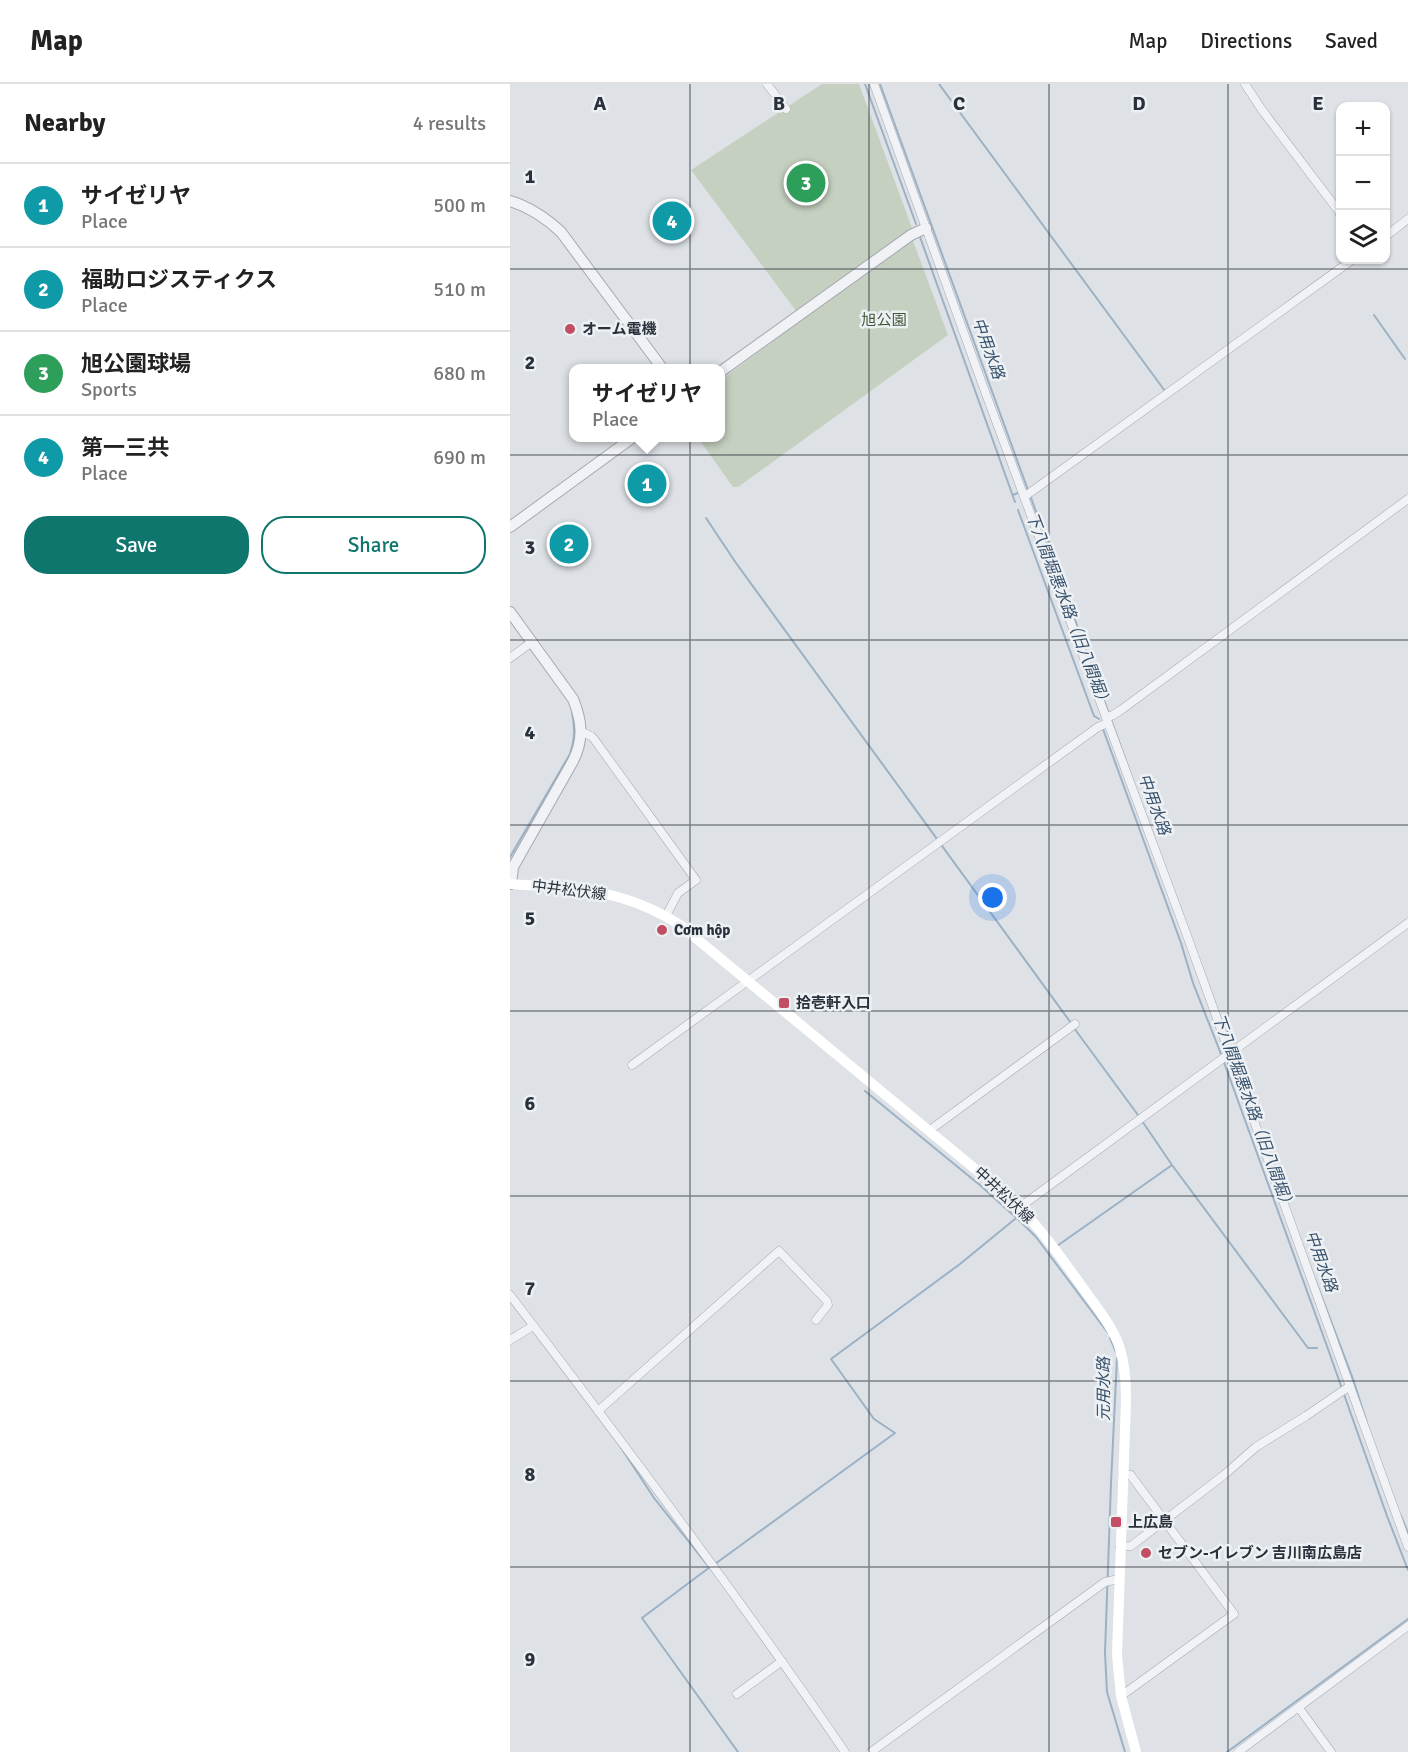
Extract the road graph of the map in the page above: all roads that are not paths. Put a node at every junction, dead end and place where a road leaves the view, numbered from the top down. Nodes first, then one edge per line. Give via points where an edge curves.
1 (767, 84) edge
2 (874, 84) edge
3 (1245, 84) edge
4 (786, 109) dead end
5 (510, 201) edge
6 (1339, 210) edge
7 (1408, 219) edge
8 (921, 230) junction
9 (1390, 233) edge
10 (1346, 264) edge
11 (658, 364) edge
12 (725, 368) edge
13 (627, 442) edge
14 (1024, 497) junction
15 (1408, 499) edge
16 (510, 527) edge
17 (510, 612) edge
18 (532, 642) junction
19 (510, 658) edge
20 (1109, 718) junction
21 (582, 732) junction
22 (510, 884) edge
23 (666, 916) junction
24 (1408, 923) edge
25 (749, 981) junction
26 (1075, 1024) dead end
27 (1229, 1053) junction
28 (632, 1065) dead end
29 (930, 1130) junction
30 (1020, 1207) junction
31 (510, 1295) edge
32 (816, 1320) dead end
33 (534, 1326) junction
34 (510, 1340) edge
35 (1350, 1386) junction
36 (598, 1411) junction
37 (1123, 1474) junction
38 (1165, 1521) junction
39 (1120, 1547) junction
40 (1408, 1547) edge
41 (1119, 1579) junction
42 (1408, 1626) edge
43 (782, 1660) junction
44 (737, 1694) dead end
45 (1121, 1696) junction
46 (1299, 1708) junction
47 (845, 1752) edge
48 (871, 1752) edge
49 (1136, 1752) edge
50 (1238, 1752) edge
51 (1331, 1752) edge

1 - 4 street
2 - 8 street
3 - 6 street
5 - 11 street via 549,220 561,232
7 - 9 street
8 - 12 street
8 - 14 street
10 - 14 street
13 - 16 street
14 - 20 street
15 - 20 street
17 - 18 street
18 - 19 street
18 - 21 street via 573,699
20 - 25 street
20 - 27 street
21 - 22 street via 578,752 513,867
21 - 23 street via 594,739 696,880 678,893
22 - 23 main road, 中井松伏線 via 602,892
23 - 25 main road, 中井松伏線
24 - 27 street
25 - 28 street
25 - 29 main road, 中井松伏線
26 - 29 street
27 - 30 street
27 - 35 street
29 - 30 main road, 中井松伏線
30 - 37 main road, 中井松伏線 via 1073,1274 1118,1345 1126,1383
31 - 33 street
32 - 36 street via 827,1301 779,1251
33 - 34 street
33 - 36 street
35 - 38 street via 1256,1447
35 - 40 street
36 - 43 street
37 - 38 street via 1132,1477
37 - 39 main road, 中井松伏線
38 - 39 street via 1131,1546
38 - 45 street via 1234,1614
39 - 41 main road, 中井松伏線
41 - 45 main road, 中井松伏線 via 1117,1655
41 - 48 street via 1105,1582
42 - 46 street
43 - 44 street
43 - 47 street
45 - 49 main road, 中井松伏線
46 - 50 street
46 - 51 street

